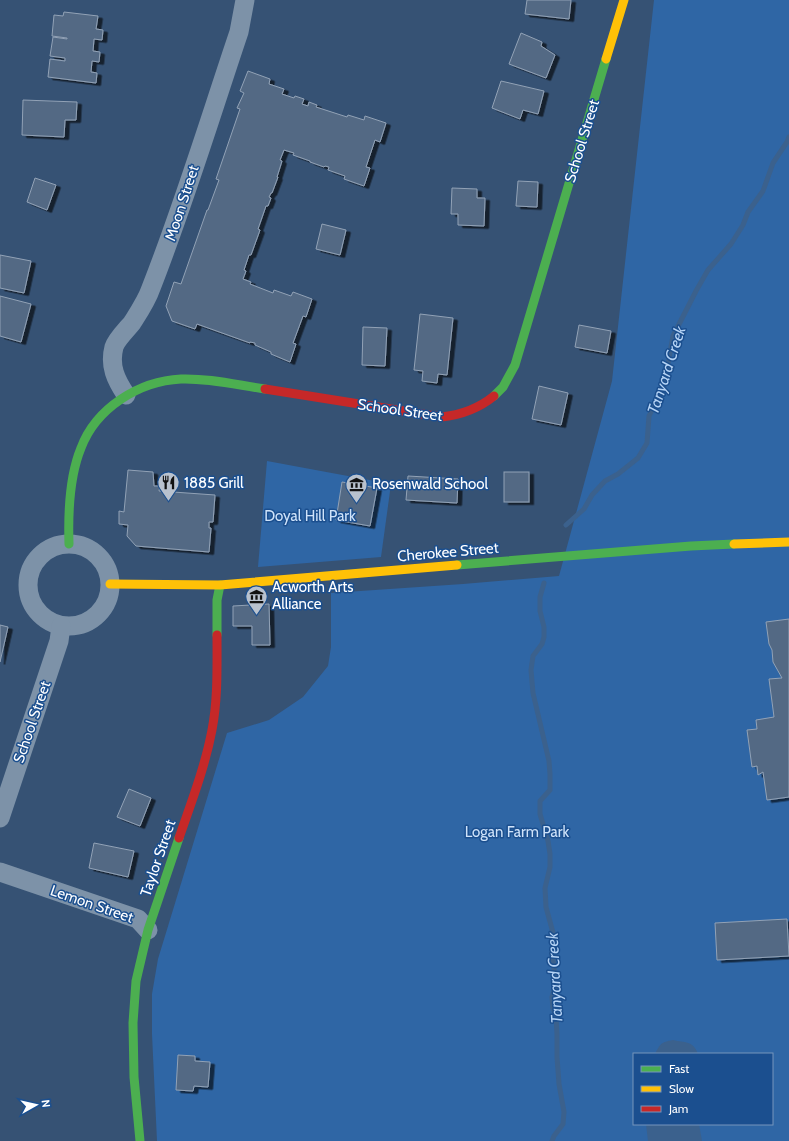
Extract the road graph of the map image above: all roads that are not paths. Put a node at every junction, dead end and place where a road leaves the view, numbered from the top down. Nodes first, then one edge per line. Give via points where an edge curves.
1 (245, 0) edge
2 (624, 0) edge
3 (126, 395) junction
4 (789, 542) edge
5 (69, 544) junction
6 (110, 584) junction
7 (220, 585) junction
8 (62, 626) junction
9 (0, 818) edge
10 (0, 872) edge
11 (0, 885) edge
12 (148, 930) junction
13 (140, 1141) edge

1 - 3 street, Moon Street via 239,32 148,297 114,345 113,370
2 - 3 street, School Street via 515,365 504,386 486,404 463,414 441,417 209,380 186,379 147,385
3 - 5 street, School Street via 106,411 82,445 76,463 69,509
4 - 7 street, Cherokee Street via 691,546
5 - 6 street via 92,551 102,560 108,571
5 - 8 street via 55,546 43,553 28,577 28,591 39,614 49,622
6 - 7 street, Cherokee Street
6 - 8 street via 109,596 96,616 86,623
7 - 12 street, Taylor Street via 217,600 217,684 212,729 200,775
8 - 9 street, School Street via 53,661
10 - 12 street, Lemon Street via 138,919
11 - 12 street, Lemon Street via 134,932
12 - 13 street, Taylor Street via 136,981 133,1023 134,1077

